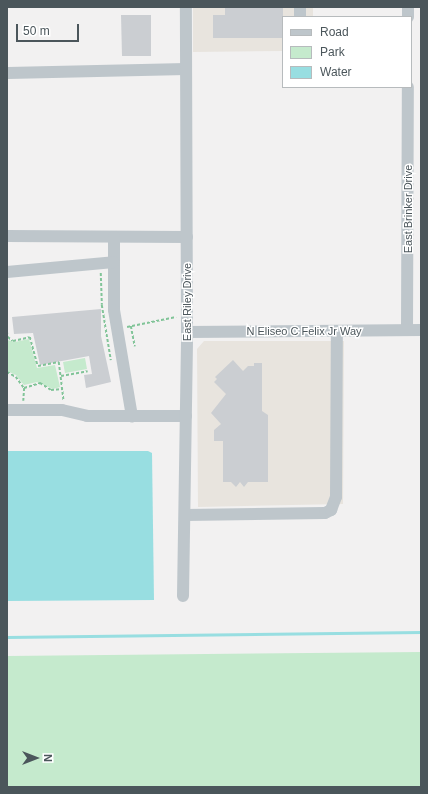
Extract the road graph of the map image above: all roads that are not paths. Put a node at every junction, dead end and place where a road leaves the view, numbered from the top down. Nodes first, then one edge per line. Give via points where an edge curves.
1 (186, 7) edge
2 (186, 69) junction
3 (8, 73) edge
4 (408, 88) edge
5 (7, 236) edge
6 (114, 236) junction
7 (187, 237) junction
8 (114, 262) junction
9 (7, 272) edge
10 (407, 330) junction
11 (421, 330) edge
12 (337, 331) junction
13 (187, 332) junction
14 (7, 410) edge
15 (132, 416) junction
16 (186, 416) junction
17 (185, 515) junction
18 (183, 596) dead end

1 - 2 street, East Riley Drive
2 - 3 street
2 - 7 street, East Riley Drive
4 - 10 street, East Brinker Drive
5 - 6 street
6 - 7 street
6 - 8 street
7 - 13 street, East Riley Drive
8 - 9 street
8 - 15 street via 116,329
10 - 11 street, N Eliseo C Felix Jr Way
10 - 12 street, N Eliseo C Felix Jr Way
12 - 13 street, N Eliseo C Felix Jr Way
12 - 17 street via 336,497 331,510 325,513
13 - 16 street, East Riley Drive
14 - 15 street via 62,410 88,416
15 - 16 street
16 - 17 street, East Riley Drive
17 - 18 street, East Riley Drive

